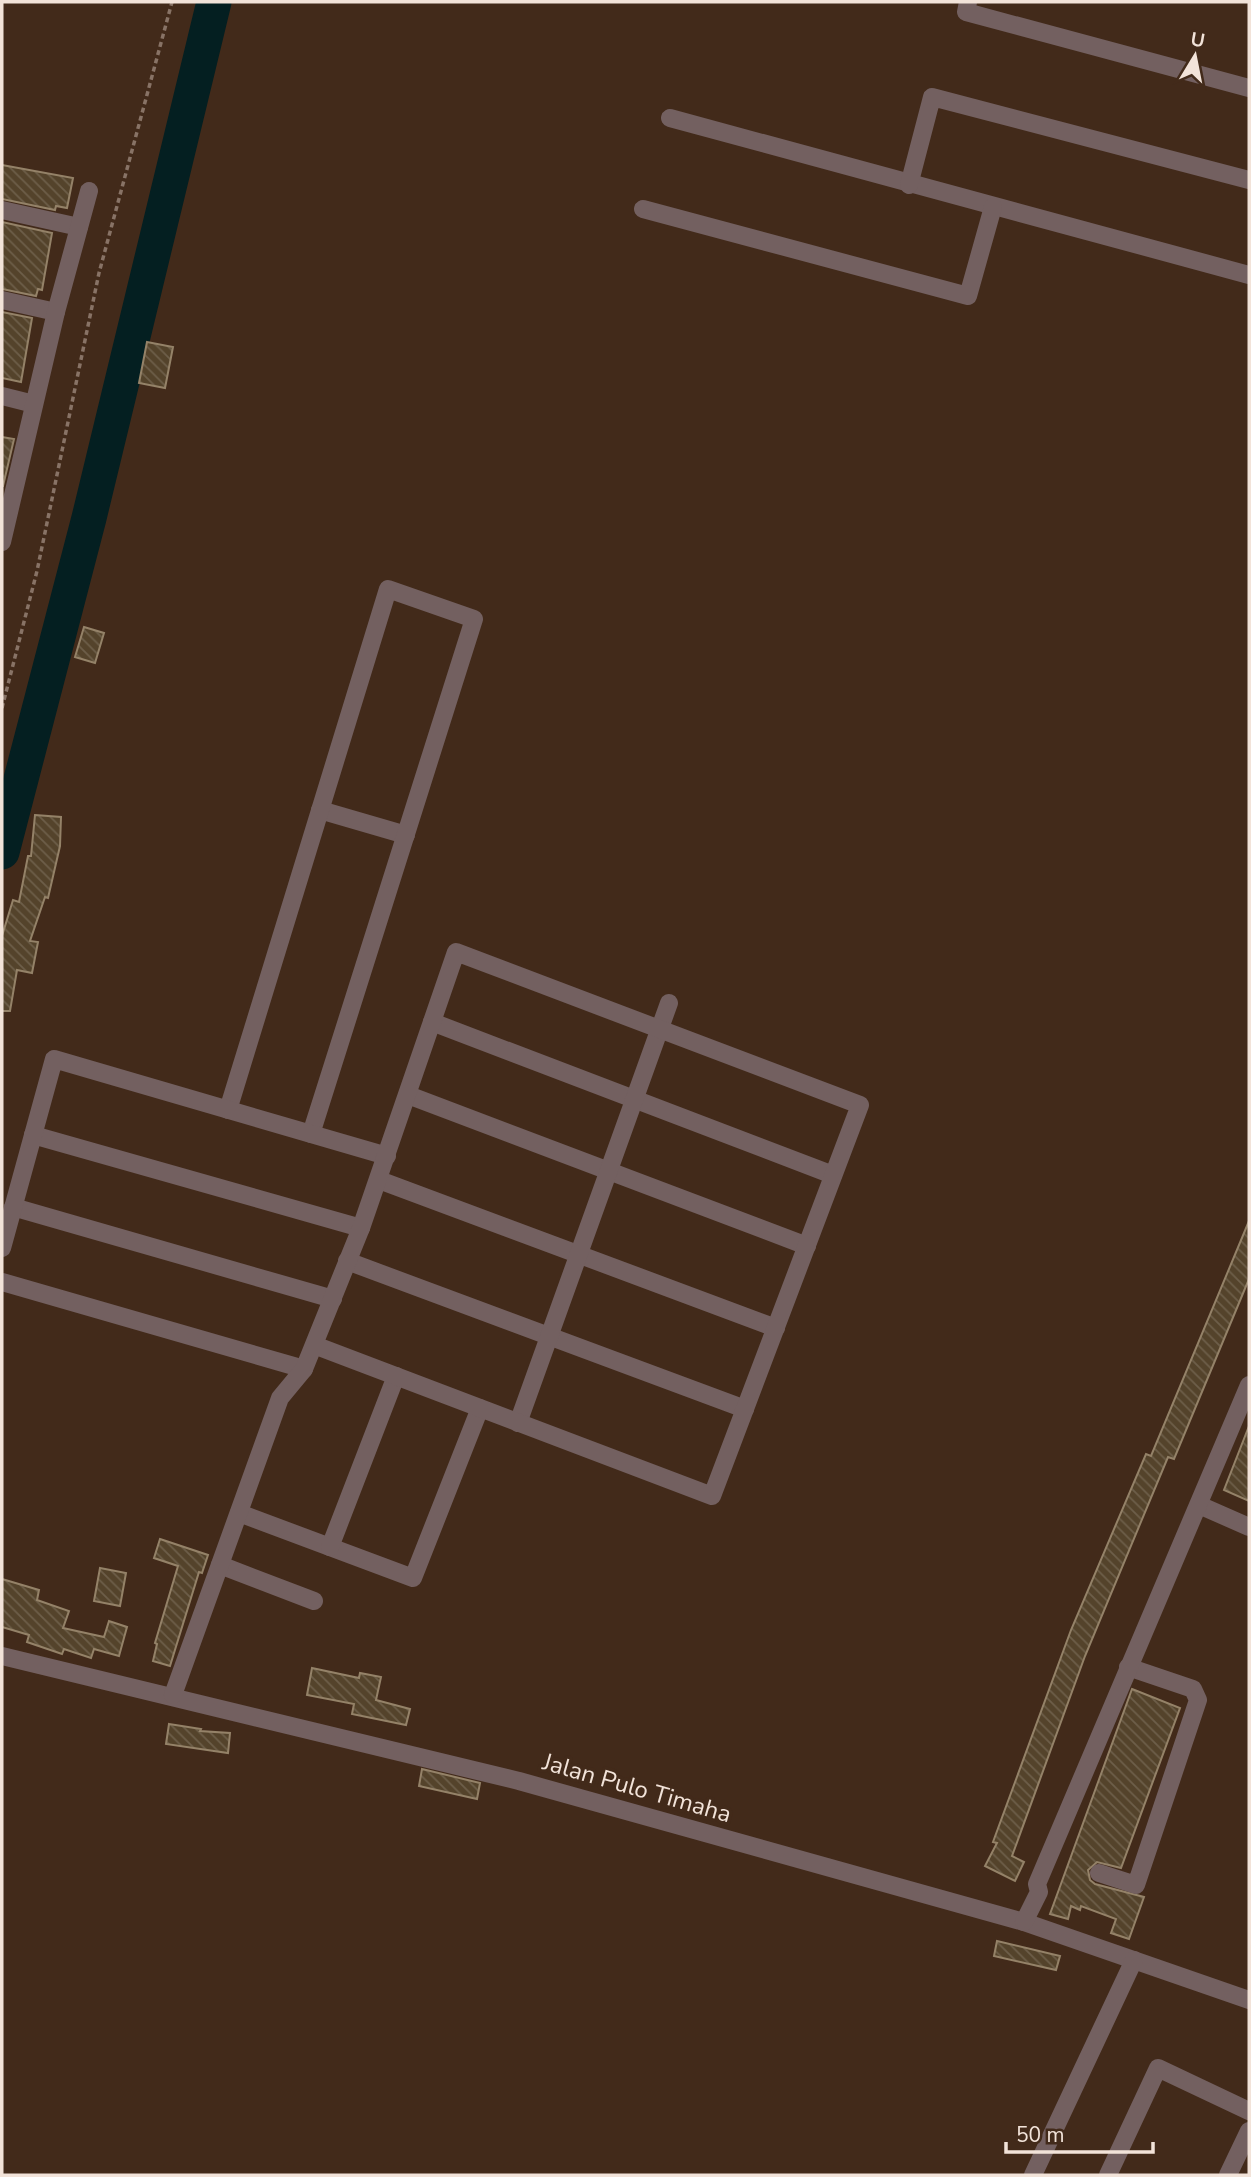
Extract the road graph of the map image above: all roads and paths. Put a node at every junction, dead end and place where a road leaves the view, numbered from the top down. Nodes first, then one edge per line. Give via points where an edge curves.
1 (172, 2) edge
2 (968, 2) edge
3 (1249, 88) edge
4 (670, 118) dead end
5 (1249, 180) edge
6 (909, 185) junction
7 (89, 191) dead end
8 (993, 207) junction
9 (643, 209) dead end
10 (2, 210) edge
11 (79, 227) junction
12 (1249, 275) edge
13 (2, 300) edge
14 (56, 312) junction
15 (2, 396) edge
16 (34, 404) junction
17 (8, 489) edge
18 (2, 542) edge
19 (2, 708) edge
20 (320, 810) junction
21 (406, 835) junction
22 (669, 1003) dead end
23 (432, 1023) junction
24 (660, 1029) junction
25 (408, 1095) junction
26 (635, 1099) junction
27 (228, 1110) junction
28 (311, 1134) junction
29 (33, 1135) junction
30 (387, 1157) junction
31 (609, 1171) junction
32 (833, 1175) junction
33 (379, 1180) junction
34 (13, 1207) junction
35 (360, 1228) junction
36 (807, 1245) junction
37 (2, 1248) edge
38 (579, 1255) junction
39 (347, 1261) junction
40 (2, 1282) edge
41 (332, 1299) junction
42 (776, 1328) junction
43 (550, 1337) junction
44 (314, 1345) junction
45 (304, 1369) junction
46 (396, 1376) junction
47 (1249, 1385) edge
48 (480, 1408) junction
49 (745, 1409) junction
50 (519, 1423) junction
51 (1199, 1505) junction
52 (239, 1513) junction
53 (1249, 1527) edge
54 (330, 1547) junction
55 (220, 1565) junction
56 (314, 1601) dead end
57 (2, 1656) edge
58 (1128, 1667) junction
59 (173, 1695) junction
60 (1100, 1873) dead end
61 (1019, 1921) junction
62 (1134, 1960) junction
63 (1249, 2000) edge
64 (1249, 2111) edge
65 (1249, 2130) edge
66 (1033, 2175) edge
67 (1108, 2175) edge
68 (1228, 2175) edge

1 - 19 path via 99,273 37,570
2 - 3 street via 965,12
4 - 6 street
5 - 6 street via 932,97
6 - 8 street
7 - 11 street
8 - 9 street via 968,296
8 - 12 street
10 - 11 street
11 - 14 street
13 - 14 street
14 - 16 street
15 - 16 street
16 - 17 street
17 - 18 street
20 - 21 street
20 - 21 street via 388,589 474,619
20 - 27 street
21 - 28 street
22 - 24 street
23 - 24 street via 456,952
23 - 25 street
23 - 26 street
24 - 26 street
24 - 32 street via 860,1105
25 - 30 street
25 - 31 street
26 - 31 street
26 - 32 street
27 - 28 street
27 - 29 street via 54,1059
28 - 30 street
29 - 34 street
29 - 35 street
30 - 33 street
31 - 36 street
31 - 38 street
32 - 36 street
33 - 35 street
33 - 38 street
34 - 37 street
34 - 41 street
35 - 39 street
36 - 42 street
38 - 42 street
38 - 43 street
39 - 41 street
39 - 43 street
40 - 45 street
41 - 44 street
42 - 49 street
43 - 49 street
43 - 50 street
44 - 45 street
44 - 46 street
45 - 52 street via 280,1398
46 - 48 street
46 - 54 street
47 - 51 street
48 - 50 street
48 - 54 street via 413,1578
49 - 50 street via 712,1496
51 - 53 street
51 - 58 street
52 - 54 street
52 - 55 street
55 - 56 street
55 - 59 street
57 - 59 street, Jalan Pulo Timaha
58 - 60 street via 1193,1689 1198,1700 1136,1885
58 - 61 street via 1037,1884 1039,1892
59 - 61 street, Jalan Pulo Timaha via 519,1781
61 - 62 street, Jalan Pulo Timaha
62 - 63 street, Jalan Pulo Timaha
62 - 66 street
64 - 67 street via 1158,2068
65 - 68 street

